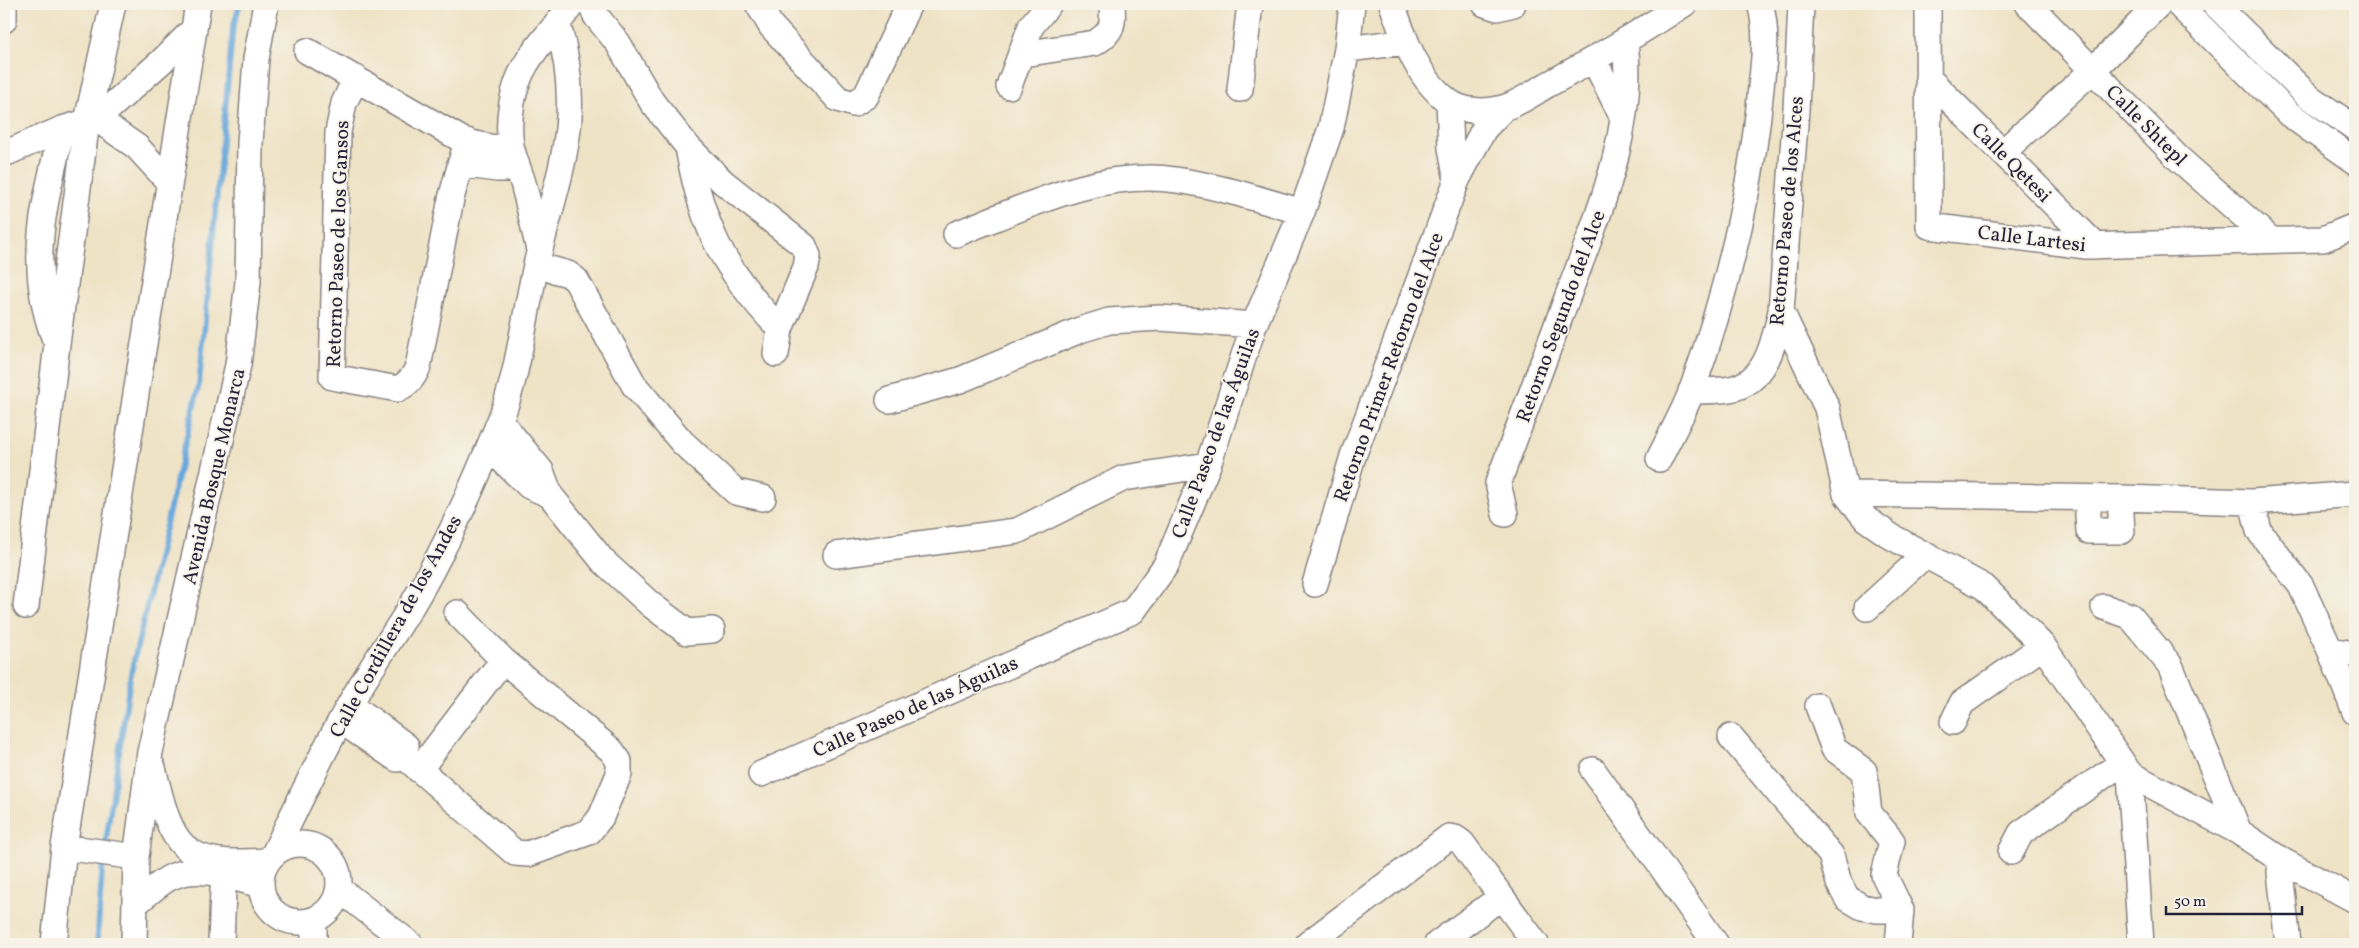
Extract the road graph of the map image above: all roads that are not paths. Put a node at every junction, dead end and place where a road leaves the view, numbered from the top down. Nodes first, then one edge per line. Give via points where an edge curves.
1 (4, 4) edge
2 (113, 4) edge
3 (198, 4) edge
4 (266, 4) edge
5 (572, 4) edge
6 (591, 4) edge
7 (606, 4) edge
8 (758, 4) edge
9 (909, 4) edge
10 (1050, 4) edge
11 (1112, 4) edge
12 (1250, 4) edge
13 (1352, 4) edge
14 (1392, 4) edge
15 (1485, 4) edge
16 (1513, 4) edge
17 (1684, 4) edge
18 (1760, 4) edge
19 (1801, 4) edge
20 (1928, 4) edge
21 (2028, 4) edge
22 (2159, 4) edge
23 (2178, 4) edge
24 (2215, 4) edge
25 (4, 20) edge
26 (558, 25) junction
27 (194, 30) junction
28 (1405, 42) junction
29 (1625, 42) junction
30 (618, 43) junction
31 (1347, 49) junction
32 (308, 51) dead end
33 (1022, 54) junction
34 (1594, 60) junction
35 (2093, 70) junction
36 (356, 78) junction
37 (1928, 78) junction
38 (1009, 86) dead end
39 (1240, 89) dead end
40 (1448, 102) junction
41 (1504, 108) junction
42 (1622, 116) junction
43 (92, 120) junction
44 (2355, 128) edge
45 (62, 129) junction
46 (467, 141) junction
47 (511, 145) junction
48 (688, 147) junction
49 (2003, 152) junction
50 (4, 154) edge
51 (2355, 162) edge
52 (460, 164) junction
53 (520, 175) junction
54 (559, 178) junction
55 (1457, 180) junction
56 (169, 182) junction
57 (1302, 212) junction
58 (2355, 226) edge
59 (956, 234) dead end
60 (2271, 240) junction
61 (2096, 246) junction
62 (538, 259) junction
63 (581, 287) junction
64 (531, 289) junction
65 (1780, 312) junction
66 (1254, 325) junction
67 (780, 329) junction
68 (57, 344) junction
69 (776, 354) dead end
70 (1691, 391) junction
71 (889, 400) dead end
72 (500, 421) junction
73 (489, 446) junction
74 (1659, 459) dead end
75 (1208, 465) junction
76 (550, 494) junction
77 (1846, 494) junction
78 (2355, 494) edge
79 (763, 498) dead end
80 (2087, 498) junction
81 (2120, 498) junction
82 (2252, 502) junction
83 (1505, 514) dead end
84 (836, 555) dead end
85 (1924, 555) junction
86 (1315, 584) dead end
87 (26, 606) dead end
88 (2104, 607) dead end
89 (1867, 608) dead end
90 (457, 613) dead end
91 (712, 630) dead end
92 (2043, 646) junction
93 (2330, 650) junction
94 (2355, 654) edge
95 (503, 660) junction
96 (1818, 706) dead end
97 (346, 712) junction
98 (2355, 712) edge
99 (1953, 722) dead end
100 (1731, 736) dead end
101 (150, 752) junction
102 (412, 764) junction
103 (2126, 769) junction
104 (1592, 770) dead end
105 (761, 774) dead end
106 (302, 796) junction
107 (2238, 832) junction
108 (309, 844) junction
109 (64, 847) junction
110 (2011, 852) dead end
111 (126, 856) junction
112 (271, 856) junction
113 (2280, 860) junction
114 (224, 869) junction
115 (260, 885) junction
116 (1501, 897) junction
117 (2355, 900) edge
118 (135, 904) junction
119 (1901, 910) junction
120 (315, 916) edge
121 (54, 944) edge
122 (134, 944) edge
123 (221, 944) edge
124 (314, 944) edge
125 (389, 944) edge
126 (410, 944) edge
127 (1308, 944) edge
128 (1437, 944) edge
129 (1536, 944) edge
130 (1716, 944) edge
131 (1898, 944) edge
132 (2141, 944) edge
133 (2288, 944) edge

1 - 25 street
2 - 43 street
3 - 27 street
4 - 101 street, Avenida Bosque Monarca via 256,69 250,143 248,282 238,366
5 - 26 street, Calle Cordillera de los Andes
6 - 30 street via 596,16
7 - 30 street
8 - 9 street via 772,26 838,98 853,104 866,96
10 - 33 street via 1031,26
11 - 33 street via 1113,25 1105,37 1095,43
12 - 39 street
13 - 31 street, Calle Paseo de las Águilas
14 - 28 street
15 - 16 street via 1497,8
17 - 29 street
18 - 70 street, Retorno Paseo de los Alces via 1764,62 1759,114 1740,221
19 - 65 street, Retorno Paseo de los Alces
20 - 37 street, Calle Lartesi
21 - 35 street, Calle Shtepl
22 - 35 street
23 - 51 street via 2289,114
24 - 44 street via 2309,97
26 - 47 street, Calle Cordillera de los Andes via 524,66 510,118
26 - 54 street, Calle Cordillera de los Andes via 570,75 571,101 569,136
27 - 43 street via 156,67
27 - 56 street
28 - 31 street
28 - 40 street via 1424,76
29 - 34 street
29 - 42 street, Retorno Segundo del Alce via 1628,79
30 - 48 street via 652,102
31 - 57 street, Calle Paseo de las Águilas via 1331,128
32 - 36 street
33 - 38 street
34 - 41 street
34 - 42 street
35 - 49 street
35 - 60 street, Calle Shtepl via 2178,158
36 - 46 street
36 - 52 street, Retorno Paseo de los Gansos via 344,103 338,132 332,377 398,389 413,377 418,367
37 - 49 street, Calle Qetesi
37 - 61 street, Calle Lartesi via 1929,226
40 - 41 street via 1473,110
40 - 55 street
41 - 55 street, Retorno Primer Retorno del Alce via 1484,129
42 - 83 street, Retorno Segundo del Alce via 1602,204 1498,483
43 - 45 street
43 - 56 street via 137,147
43 - 68 street
45 - 50 street
45 - 68 street via 39,240 43,300
46 - 47 street via 495,148
46 - 52 street, Retorno Paseo de los Gansos
47 - 53 street, Calle Cordillera de los Andes
48 - 67 street via 695,188 727,265 751,299
48 - 67 street via 723,182 804,246 808,256 806,267
49 - 61 street, Calle Qetesi
52 - 53 street
53 - 54 street via 530,185 546,186
53 - 62 street, Calle Cordillera de los Andes
54 - 62 street, Calle Cordillera de los Andes
55 - 86 street, Retorno Primer Retorno del Alce via 1352,456
56 - 109 street
57 - 59 street via 1229,191 1148,178 1114,181 1062,192
57 - 66 street, Calle Paseo de las Águilas
58 - 60 street, Calle Lartesi via 2323,239
60 - 61 street, Calle Lartesi
62 - 63 street via 568,274
62 - 64 street, Calle Cordillera de los Andes
63 - 64 street
63 - 79 street via 634,385 682,442 736,492
64 - 72 street, Calle Cordillera de los Andes
65 - 70 street, Retorno Paseo de los Alces via 1767,359 1750,381 1732,389
65 - 77 street via 1827,408
66 - 71 street via 1160,318 1109,321 960,380
66 - 75 street, Calle Paseo de las Águilas
67 - 69 street
68 - 87 street
70 - 74 street, Retorno Paseo de los Alces
72 - 73 street, Calle Cordillera de los Andes
72 - 76 street via 541,471
73 - 76 street via 529,486
73 - 97 street, Calle Cordillera de los Andes via 413,604
75 - 84 street via 1124,478 1017,531
75 - 105 street, Calle Paseo de las Águilas via 1166,565 1133,610
76 - 91 street via 602,561 650,604 687,632
77 - 80 street
77 - 85 street via 1866,519
78 - 82 street
80 - 81 street
80 - 81 street via 2089,531 2122,531
81 - 82 street
82 - 93 street via 2259,531 2301,586
85 - 89 street
85 - 92 street via 1984,587
88 - 107 street via 2130,616 2170,666
90 - 95 street
92 - 99 street via 1962,703
92 - 103 street
93 - 94 street
93 - 98 street
95 - 102 street
95 - 102 street via 611,750 618,761 619,774 601,817 589,832 528,854 515,853
96 - 119 street via 1834,749 1864,771 1870,813 1892,841 1884,875
97 - 102 street via 406,746
97 - 106 street, Calle Cordillera de los Andes
100 - 119 street via 1831,855 1847,898 1862,907
101 - 111 street, Avenida Bosque Monarca
101 - 114 street via 164,813 177,841
103 - 107 street
103 - 110 street via 2021,833
103 - 132 street
104 - 130 street
106 - 108 street
106 - 112 street, Calle Cordillera de los Andes
107 - 113 street
108 - 112 street via 291,844
108 - 120 street via 319,848 333,861 339,879
109 - 111 street
109 - 121 street
111 - 118 street, Avenida Bosque Monarca
112 - 114 street
112 - 115 street via 260,876
113 - 117 street
113 - 133 street
114 - 115 street
114 - 118 street via 182,873 169,878
114 - 123 street
115 - 120 street via 262,896 275,914
116 - 127 street via 1462,843 1449,837
116 - 128 street
116 - 129 street
118 - 122 street, Avenida Bosque Monarca
119 - 131 street
120 - 124 street
120 - 125 street via 378,929
120 - 126 street

